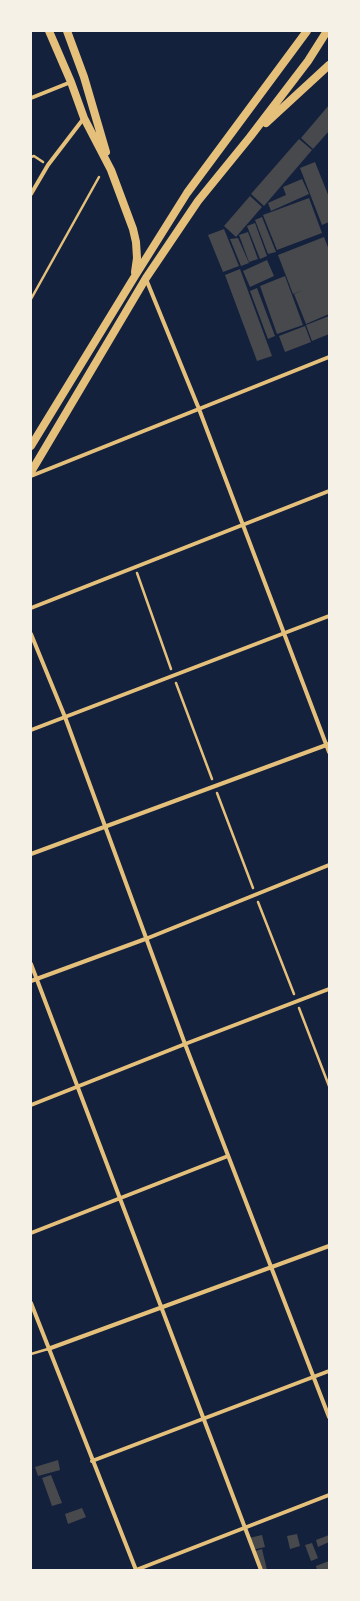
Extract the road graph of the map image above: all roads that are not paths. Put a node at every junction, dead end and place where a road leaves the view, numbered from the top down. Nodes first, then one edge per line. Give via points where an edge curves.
1 (49, 31) edge
2 (68, 31) edge
3 (307, 31) edge
4 (327, 31) edge
5 (329, 36) edge
6 (308, 61) junction
7 (329, 65) edge
8 (71, 82) junction
9 (31, 98) edge
10 (84, 118) junction
11 (250, 137) junction
12 (111, 170) junction
13 (31, 194) edge
14 (135, 276) junction
15 (146, 278) junction
16 (329, 357) edge
17 (199, 409) junction
18 (31, 446) edge
19 (31, 472) edge
20 (31, 476) edge
21 (329, 491) edge
22 (243, 525) junction
23 (31, 608) edge
24 (329, 616) edge
25 (284, 633) junction
26 (31, 634) edge
27 (65, 717) junction
28 (31, 730) edge
29 (328, 744) edge
30 (329, 752) edge
31 (106, 827) junction
32 (31, 854) edge
33 (329, 865) edge
34 (148, 938) junction
35 (31, 964) edge
36 (37, 979) junction
37 (31, 981) edge
38 (329, 990) edge
39 (186, 1044) junction
40 (77, 1086) junction
41 (31, 1105) edge
42 (228, 1156) junction
43 (120, 1198) junction
44 (31, 1233) edge
45 (329, 1246) edge
46 (272, 1268) junction
47 (31, 1303) edge
48 (162, 1308) junction
49 (48, 1349) junction
50 (31, 1354) edge
51 (329, 1371) edge
52 (314, 1377) junction
53 (329, 1417) edge
54 (203, 1418) junction
55 (92, 1461) junction
56 (329, 1495) edge
57 (245, 1527) junction
58 (136, 1570) edge
59 (261, 1570) edge

1 - 8 main road
2 - 12 main road
3 - 14 main road via 187,193
4 - 6 main road
5 - 6 main road
6 - 11 main road
7 - 11 main road
8 - 9 street
8 - 10 main road
10 - 12 main road
10 - 13 street via 48,165
11 - 15 main road via 198,201
12 - 14 main road via 133,229 137,258
14 - 18 main road
15 - 17 street
15 - 19 main road
16 - 17 street
17 - 20 street
17 - 22 street
21 - 22 street
22 - 23 street
22 - 25 street
24 - 25 street
25 - 27 street
25 - 29 street
26 - 27 street
27 - 28 street
27 - 31 street
29 - 30 street
29 - 31 street
31 - 32 street
31 - 34 street
33 - 34 street
34 - 36 street
34 - 39 street
35 - 36 street
36 - 37 street
36 - 40 street
38 - 39 street
39 - 40 street
39 - 42 street
40 - 41 street
40 - 43 street
42 - 43 street
42 - 46 street
43 - 44 street
43 - 48 street
45 - 46 street
46 - 48 street
46 - 52 street
47 - 49 street
48 - 49 street
48 - 54 street
49 - 50 lane
49 - 55 street
51 - 52 street
52 - 53 street
52 - 54 street
54 - 55 street
54 - 57 street
55 - 58 street
56 - 57 street
57 - 58 street
57 - 59 street

